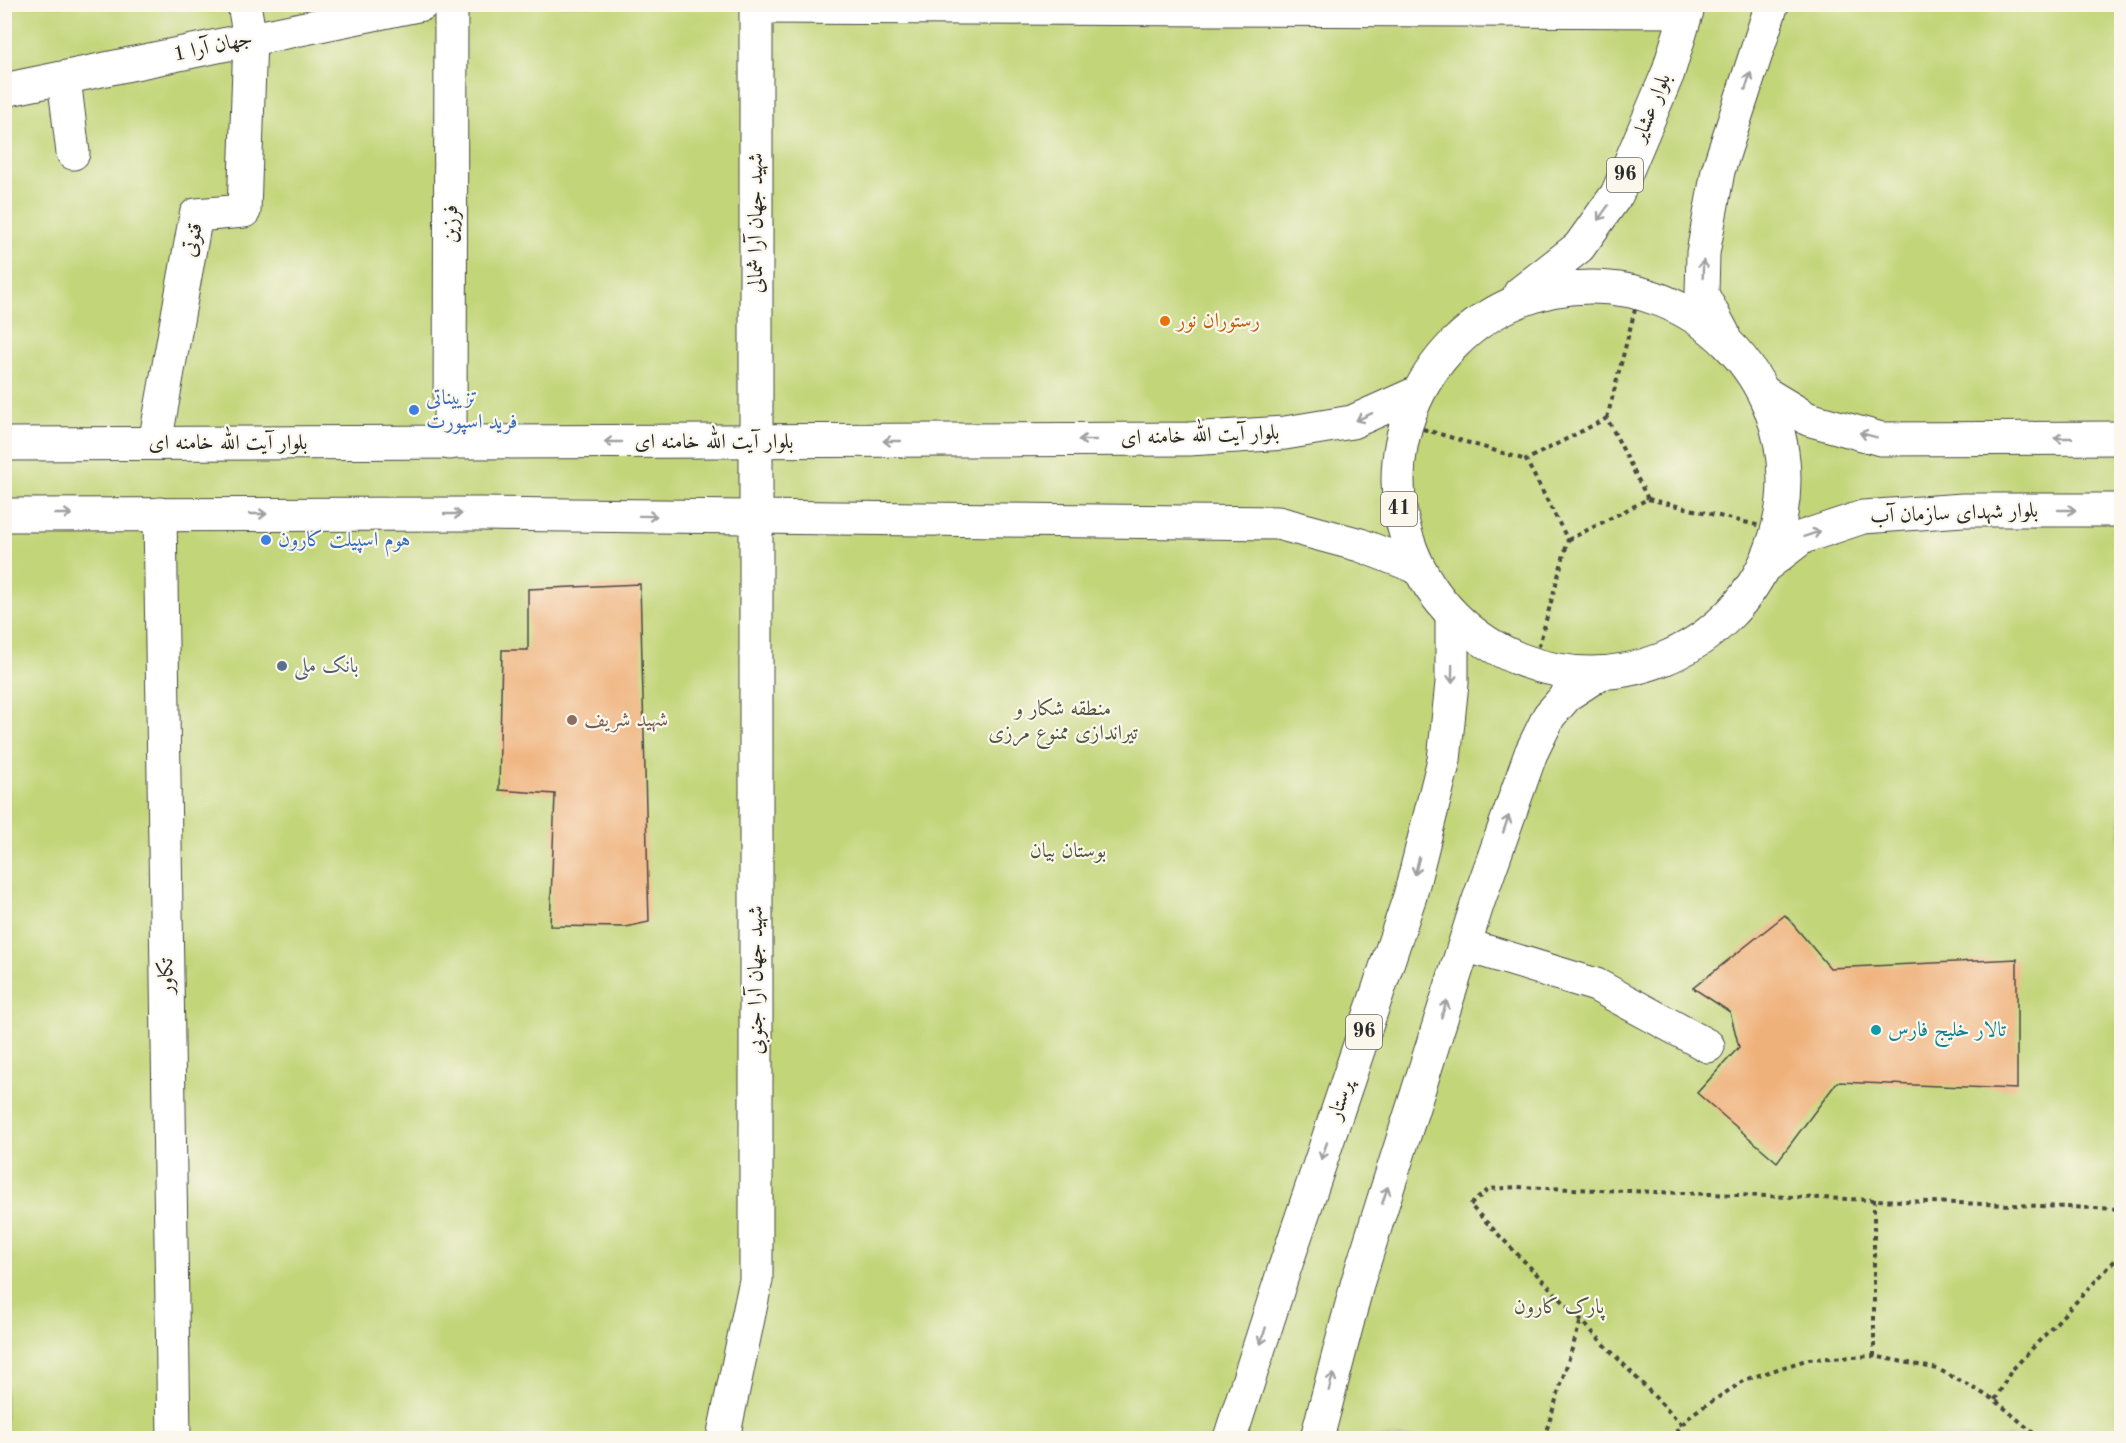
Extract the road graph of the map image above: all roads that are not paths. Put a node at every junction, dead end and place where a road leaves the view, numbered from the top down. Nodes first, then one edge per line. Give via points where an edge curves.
1 (244, 4) edge
2 (422, 4) edge
3 (451, 4) edge
4 (1772, 4) edge
5 (756, 6) edge
6 (1688, 8) edge
7 (250, 39) junction
8 (64, 78) junction
9 (4, 90) edge
10 (73, 153) dead end
11 (1503, 307) junction
12 (1728, 342) junction
13 (1417, 393) junction
14 (1765, 393) junction
15 (2121, 438) edge
16 (756, 442) junction
17 (155, 443) junction
18 (450, 443) junction
19 (4, 444) edge
20 (2121, 510) edge
21 (160, 514) junction
22 (4, 515) edge
23 (756, 517) junction
24 (1417, 567) junction
25 (1764, 567) junction
26 (1452, 616) junction
27 (1600, 673) junction
28 (1465, 945) junction
29 (1708, 1046) dead end
30 (174, 1438) edge
31 (723, 1438) edge
32 (1230, 1438) edge
33 (1317, 1438) edge

1 - 7 main road, قنوتی
2 - 7 main road, جهان آرا 1
3 - 18 main road, فرزین
12 -> 4 main road via 1702,294 1703,253 1718,171
5 - 6 main road
5 - 16 main road, شهید جهان آرا شمالی
6 -> 11 main road, بلوار عشایر / 96 via 1668,73 1617,194 1579,247
7 - 8 main road, جهان آرا 1
7 - 17 main road, قنوتی via 244,211 196,215
8 - 9 main road, جهان آرا 1
8 - 10 main road
11 - 12 main road, 41 via 1561,288 1621,288 1679,307
11 - 13 main road, 41 via 1453,343
12 - 14 main road, 41
13 -> 16 main road, بلوار آیت الله خامنه ای via 1352,422 1285,433 1189,439
13 - 24 main road, 41 via 1398,450 1399,510
15 -> 14 main road via 1881,439 1808,419
14 - 25 main road, 41 via 1783,450 1783,510
16 -> 18 main road, بلوار آیت الله خامنه ای
16 - 23 main road, شهید جهان آرا شمالی
17 - 18 main road, بلوار آیت الله خامنه ای
17 - 19 main road, بلوار آیت الله خامنه ای
25 -> 20 main road, بلوار شهدای سازمان آب via 1803,537 1863,517 1963,510
22 -> 21 main road
21 -> 23 main road
21 - 30 main road, تکاور
23 - 24 main road via 1278,524 1360,545
23 - 31 main road, شهید جهان آرا جنوبی via 756,1280
24 - 26 main road, 41
25 - 27 main road, 41 via 1736,609 1696,642 1650,664
26 - 27 main road, 41 via 1496,648 1534,664
26 -> 32 main road, پرستار / 96 via 1452,683 1444,760 1410,896
28 -> 27 main road via 1531,753 1549,717 1568,694
28 - 29 main road via 1596,985
33 -> 28 main road via 1358,1281

